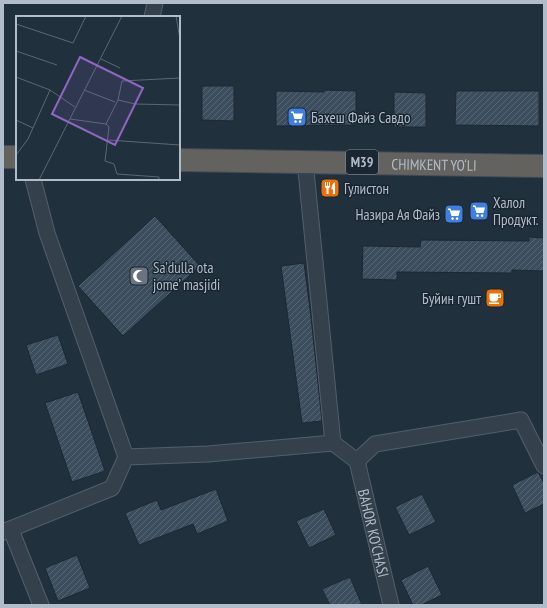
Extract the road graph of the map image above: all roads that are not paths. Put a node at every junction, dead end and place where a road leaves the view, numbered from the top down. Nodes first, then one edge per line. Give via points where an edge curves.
1 (155, 3) edge
2 (152, 16) edge
3 (3, 157) edge
4 (16, 157) edge
5 (180, 160) edge
6 (305, 161) junction
7 (544, 166) edge
8 (33, 180) edge
9 (333, 443) junction
10 (126, 457) junction
11 (358, 461) junction
12 (544, 466) edge
13 (7, 531) edge
14 (41, 605) edge
15 (391, 605) edge

1 - 2 street
3 - 4 highway
5 - 6 highway, CHIMKENT YO‘LI / M39
6 - 7 highway, CHIMKENT YO‘LI / M39
6 - 9 street
8 - 10 street via 47,233
9 - 10 street via 208,454
9 - 11 street
10 - 13 street via 112,488
11 - 12 street via 375,444 520,420
11 - 15 street, BAHOR KO'CHASI
13 - 14 street

